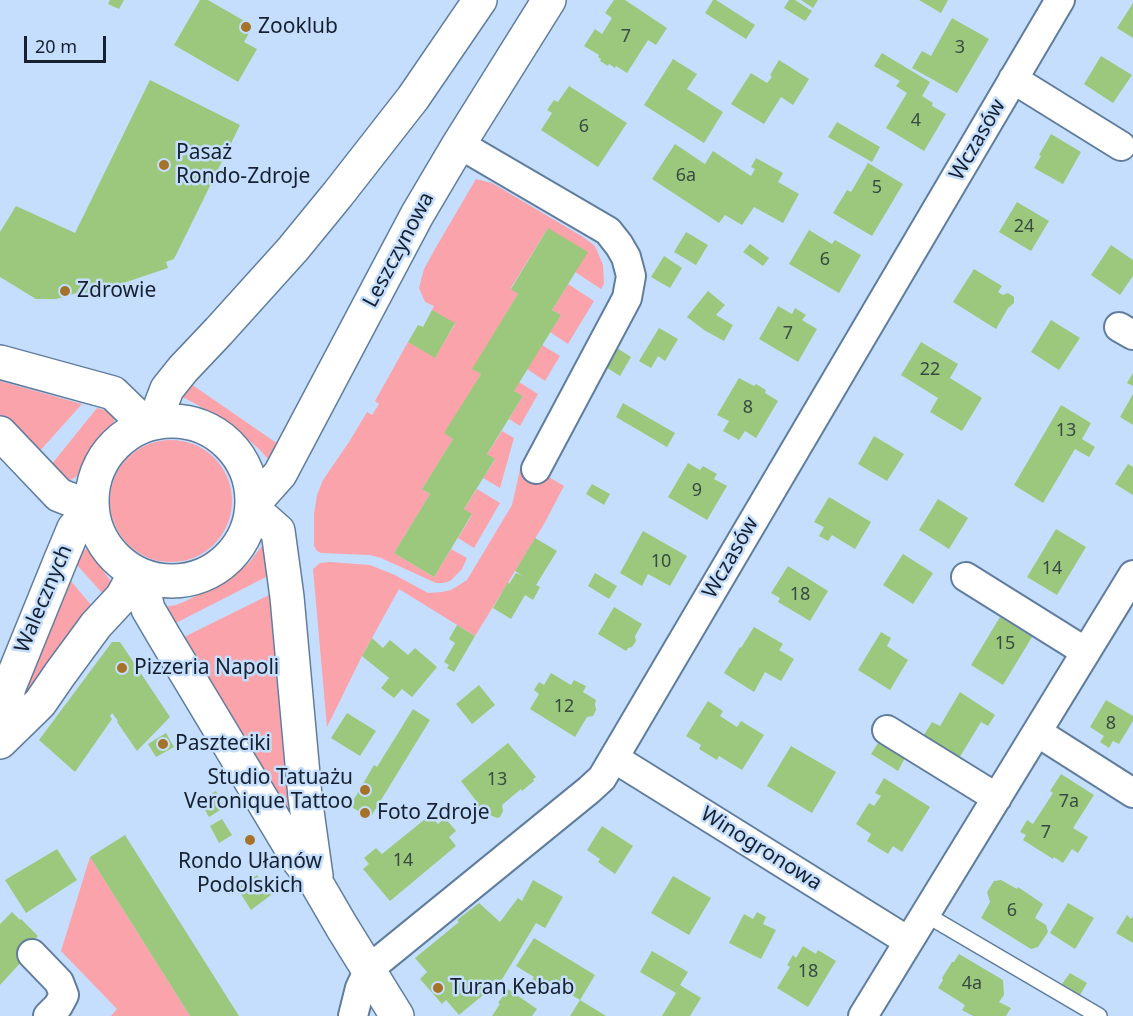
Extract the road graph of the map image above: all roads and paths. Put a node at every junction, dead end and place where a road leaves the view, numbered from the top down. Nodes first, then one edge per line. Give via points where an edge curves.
1 (480, 0) edge
2 (549, 0) edge
3 (1060, 0) edge
4 (1013, 79) junction
5 (459, 144) junction
6 (1121, 146) dead end
7 (0, 362) edge
8 (150, 424) junction
9 (0, 434) edge
10 (536, 469) dead end
11 (254, 506) junction
12 (92, 511) junction
13 (137, 574) junction
14 (1133, 575) edge
15 (966, 577) dead end
16 (1086, 652) junction
17 (0, 729) edge
18 (887, 730) dead end
19 (1037, 732) junction
20 (0, 742) edge
21 (614, 758) junction
22 (1133, 793) edge
23 (997, 798) junction
24 (317, 884) junction
25 (925, 914) junction
26 (908, 941) junction
27 (32, 954) dead end
28 (369, 969) junction
29 (48, 1016) edge
30 (353, 1016) edge
31 (397, 1016) edge
32 (863, 1016) edge
33 (1099, 1016) edge

1 - 8 street via 413,98 338,194 286,258 167,389
2 - 5 street, Leszczynowa
3 - 4 street, Wczasów
4 - 6 street, Wczasów
4 - 21 street, Wczasów
5 - 10 street via 608,231 626,257 631,276 627,298
5 - 11 street, Leszczynowa via 417,215 280,474
7 - 8 street via 113,393
8 - 11 street via 194,423 214,433 235,452 246,470
8 - 12 street via 124,436 104,460 93,485
9 - 12 street via 59,495
11 - 13 street via 240,543 218,565 187,579 170,581
11 - 24 street via 278,531
12 - 13 street via 100,539 122,566
12 - 17 street, Walecznych via 74,528 61,558 9,687
13 - 20 street, Walecznych via 40,703
13 - 24 street via 157,625 299,861
14 - 16 street
15 - 16 street
16 - 19 street
18 - 23 street
19 - 22 street
19 - 23 street
21 - 26 street, Winogronowa
21 - 28 street, Wczasów via 590,789
23 - 25 street
24 - 28 street
25 - 26 street
25 - 33 lane
26 - 32 street
27 - 29 street via 59,982 64,995
28 - 30 street
28 - 31 street

